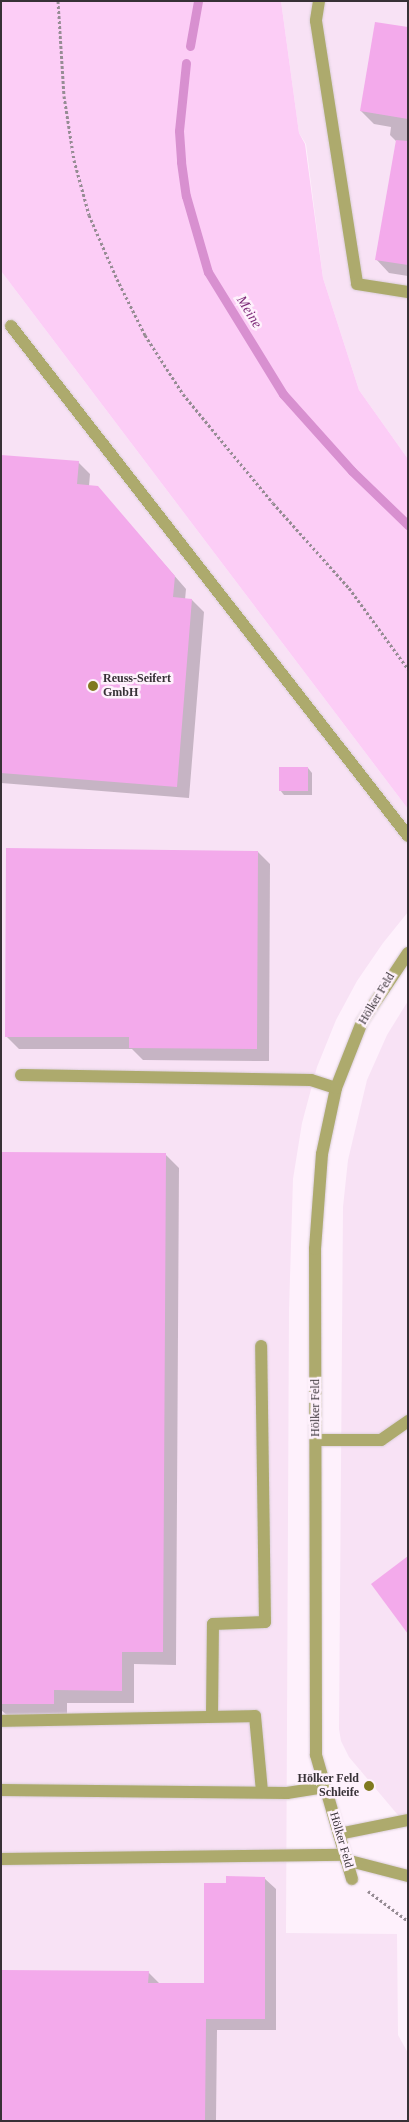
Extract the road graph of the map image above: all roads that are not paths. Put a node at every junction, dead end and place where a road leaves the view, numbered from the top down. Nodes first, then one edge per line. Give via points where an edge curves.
1 (319, 1) edge
2 (408, 292) edge
3 (11, 326) dead end
4 (408, 836) edge
5 (408, 953) edge
6 (21, 1075) dead end
7 (336, 1088) junction
8 (261, 1346) dead end
9 (408, 1421) edge
10 (316, 1440) junction
11 (212, 1716) junction
12 (1, 1721) edge
13 (325, 1787) junction
14 (1, 1790) edge
15 (262, 1792) junction
16 (408, 1820) edge
17 (339, 1834) junction
18 (346, 1857) junction
19 (1, 1859) edge
20 (408, 1876) edge
21 (352, 1879) road end

1 - 2 street via 316,21 357,284
3 - 4 street
5 - 7 street, Hölker Feld via 362,1022
6 - 7 street via 311,1080
7 - 10 street, Hölker Feld via 322,1154 315,1249
8 - 11 street via 265,1622 213,1624
9 - 10 street via 381,1440
10 - 13 street, Hölker Feld via 316,1755
11 - 12 street
11 - 15 street via 255,1716
13 - 15 street via 287,1793
13 - 17 street, Hölker Feld
14 - 15 street
16 - 17 street
17 - 18 street, Hölker Feld
18 - 19 street
18 - 20 street
18 - 21 street, Hölker Feld

